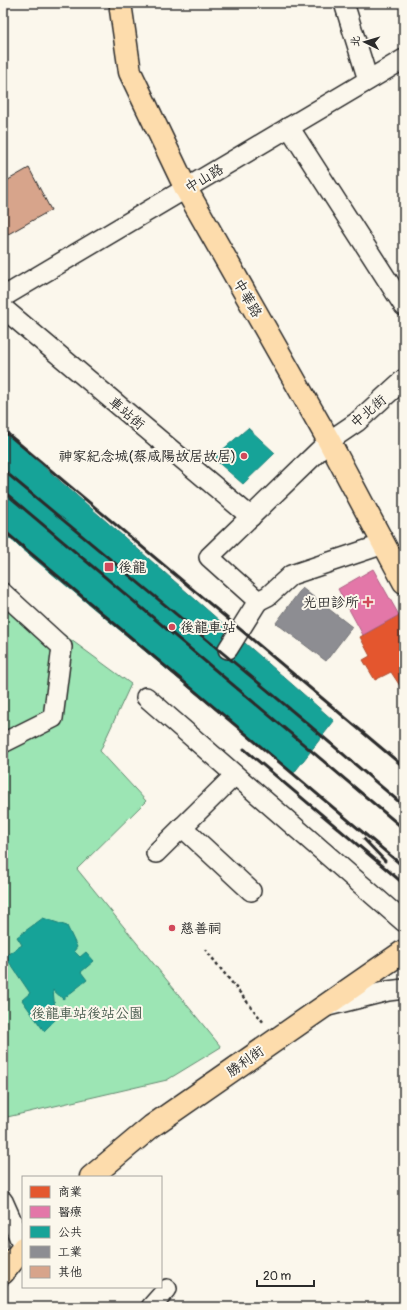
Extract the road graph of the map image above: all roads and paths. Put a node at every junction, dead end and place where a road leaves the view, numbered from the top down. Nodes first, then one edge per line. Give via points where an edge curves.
1 (121, 3) edge
2 (344, 3) edge
3 (404, 59) edge
4 (368, 80) junction
5 (289, 127) junction
6 (186, 189) junction
7 (3, 297) edge
8 (404, 306) edge
9 (3, 308) edge
10 (404, 380) edge
11 (329, 441) junction
12 (251, 517) junction
13 (384, 544) junction
14 (404, 582) edge
15 (3, 593) edge
16 (258, 601) junction
17 (228, 649) dead end
18 (146, 697) dead end
19 (3, 743) edge
20 (235, 775) junction
21 (182, 827) junction
22 (156, 853) dead end
23 (251, 891) dead end
24 (404, 922) edge
25 (205, 949) dead end
26 (404, 951) edge
27 (404, 990) edge
28 (321, 1008) junction
29 (277, 1039) junction
30 (92, 1176) edge
31 (3, 1202) edge
32 (22, 1245) edge
33 (22, 1248) edge
34 (3, 1273) edge
35 (167, 1289) dead end
36 (151, 1307) edge

1 - 6 main road, 中華路 via 130,72
2 - 4 street
3 - 4 street, 中山路
4 - 5 street, 中山路
5 - 6 street, 中山路
5 - 8 street
6 - 7 street, 中山路
6 - 11 main road, 中華路
9 - 12 street, 車站街
10 - 11 street, 中北街 via 357,422
11 - 12 street
11 - 13 main road, 中華路
12 - 16 street via 209,557
13 - 14 main road, 中華路
13 - 16 street via 291,575 268,596
15 - 19 street via 62,647 53,718
16 - 17 street
18 - 20 street
20 - 21 street
20 - 24 street
21 - 22 street
21 - 23 street
25 - 29 path
26 - 28 main road, 勝利街
27 - 28 street via 388,991
28 - 29 main road, 勝利街
29 - 30 main road, 勝利街 via 152,1126
31 - 32 street
33 - 34 main road
35 - 36 street

